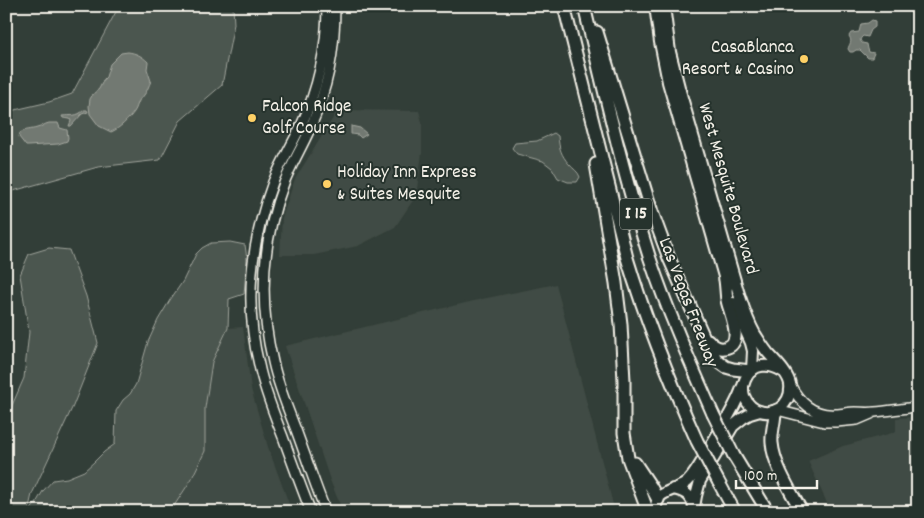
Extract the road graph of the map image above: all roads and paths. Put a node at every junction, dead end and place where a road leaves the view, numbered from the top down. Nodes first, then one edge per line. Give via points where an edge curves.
1 (327, 6) edge
2 (335, 6) edge
3 (564, 6) edge
4 (584, 6) edge
5 (590, 6) edge
6 (655, 6) edge
7 (664, 6) edge
8 (583, 83) junction
9 (725, 280) junction
10 (704, 337) junction
11 (755, 369) junction
12 (783, 371) junction
13 (790, 384) junction
14 (743, 387) junction
15 (918, 407) edge
16 (769, 411) junction
17 (874, 412) junction
18 (673, 489) junction
19 (318, 492) junction
20 (305, 496) junction
21 (322, 502) junction
22 (654, 508) edge
23 (310, 509) edge
24 (694, 510) edge
25 (326, 512) edge
26 (735, 512) edge
27 (768, 512) edge
28 (802, 512) edge

1 - 20 main road via 327,30 315,90 263,211 252,273 251,308 259,366
2 - 19 main road via 331,65 324,94 274,212 264,275 264,306 273,363
3 - 8 highway, Las Vegas Freeway / I 15
4 - 27 highway, Las Vegas Freeway / I 15, bridge via 632,201 649,256 712,414
5 - 10 highway via 652,212
6 - 9 main road, West Mesquite Boulevard via 668,82
7 - 12 main road, West Mesquite Boulevard via 670,52 680,91 747,319 766,351
8 - 22 highway via 616,282 627,451 652,487
8 - 26 highway, Las Vegas Freeway / I 15, bridge via 639,296 678,399
9 - 10 highway via 735,340 732,345 722,348
9 - 11 main road, West Mesquite Boulevard via 751,343
10 - 11 highway via 713,355 726,367 733,370
11 - 12 main road via 771,365
11 - 14 main road via 745,378
12 - 13 main road
13 - 16 main road via 784,405
13 - 17 main road via 802,401 820,413
14 - 16 main road via 744,397 750,406
14 - 18 main road via 694,474 685,484
15 - 17 main road
16 - 17 main road via 824,422 857,420
16 - 24 main road via 750,414 733,426 700,481
16 - 28 highway via 773,451 782,476
18 - 22 main road via 661,495
18 - 24 main road via 686,493 693,502
19 - 20 main road
19 - 21 main road
20 - 23 main road
21 - 23 main road
21 - 25 main road

